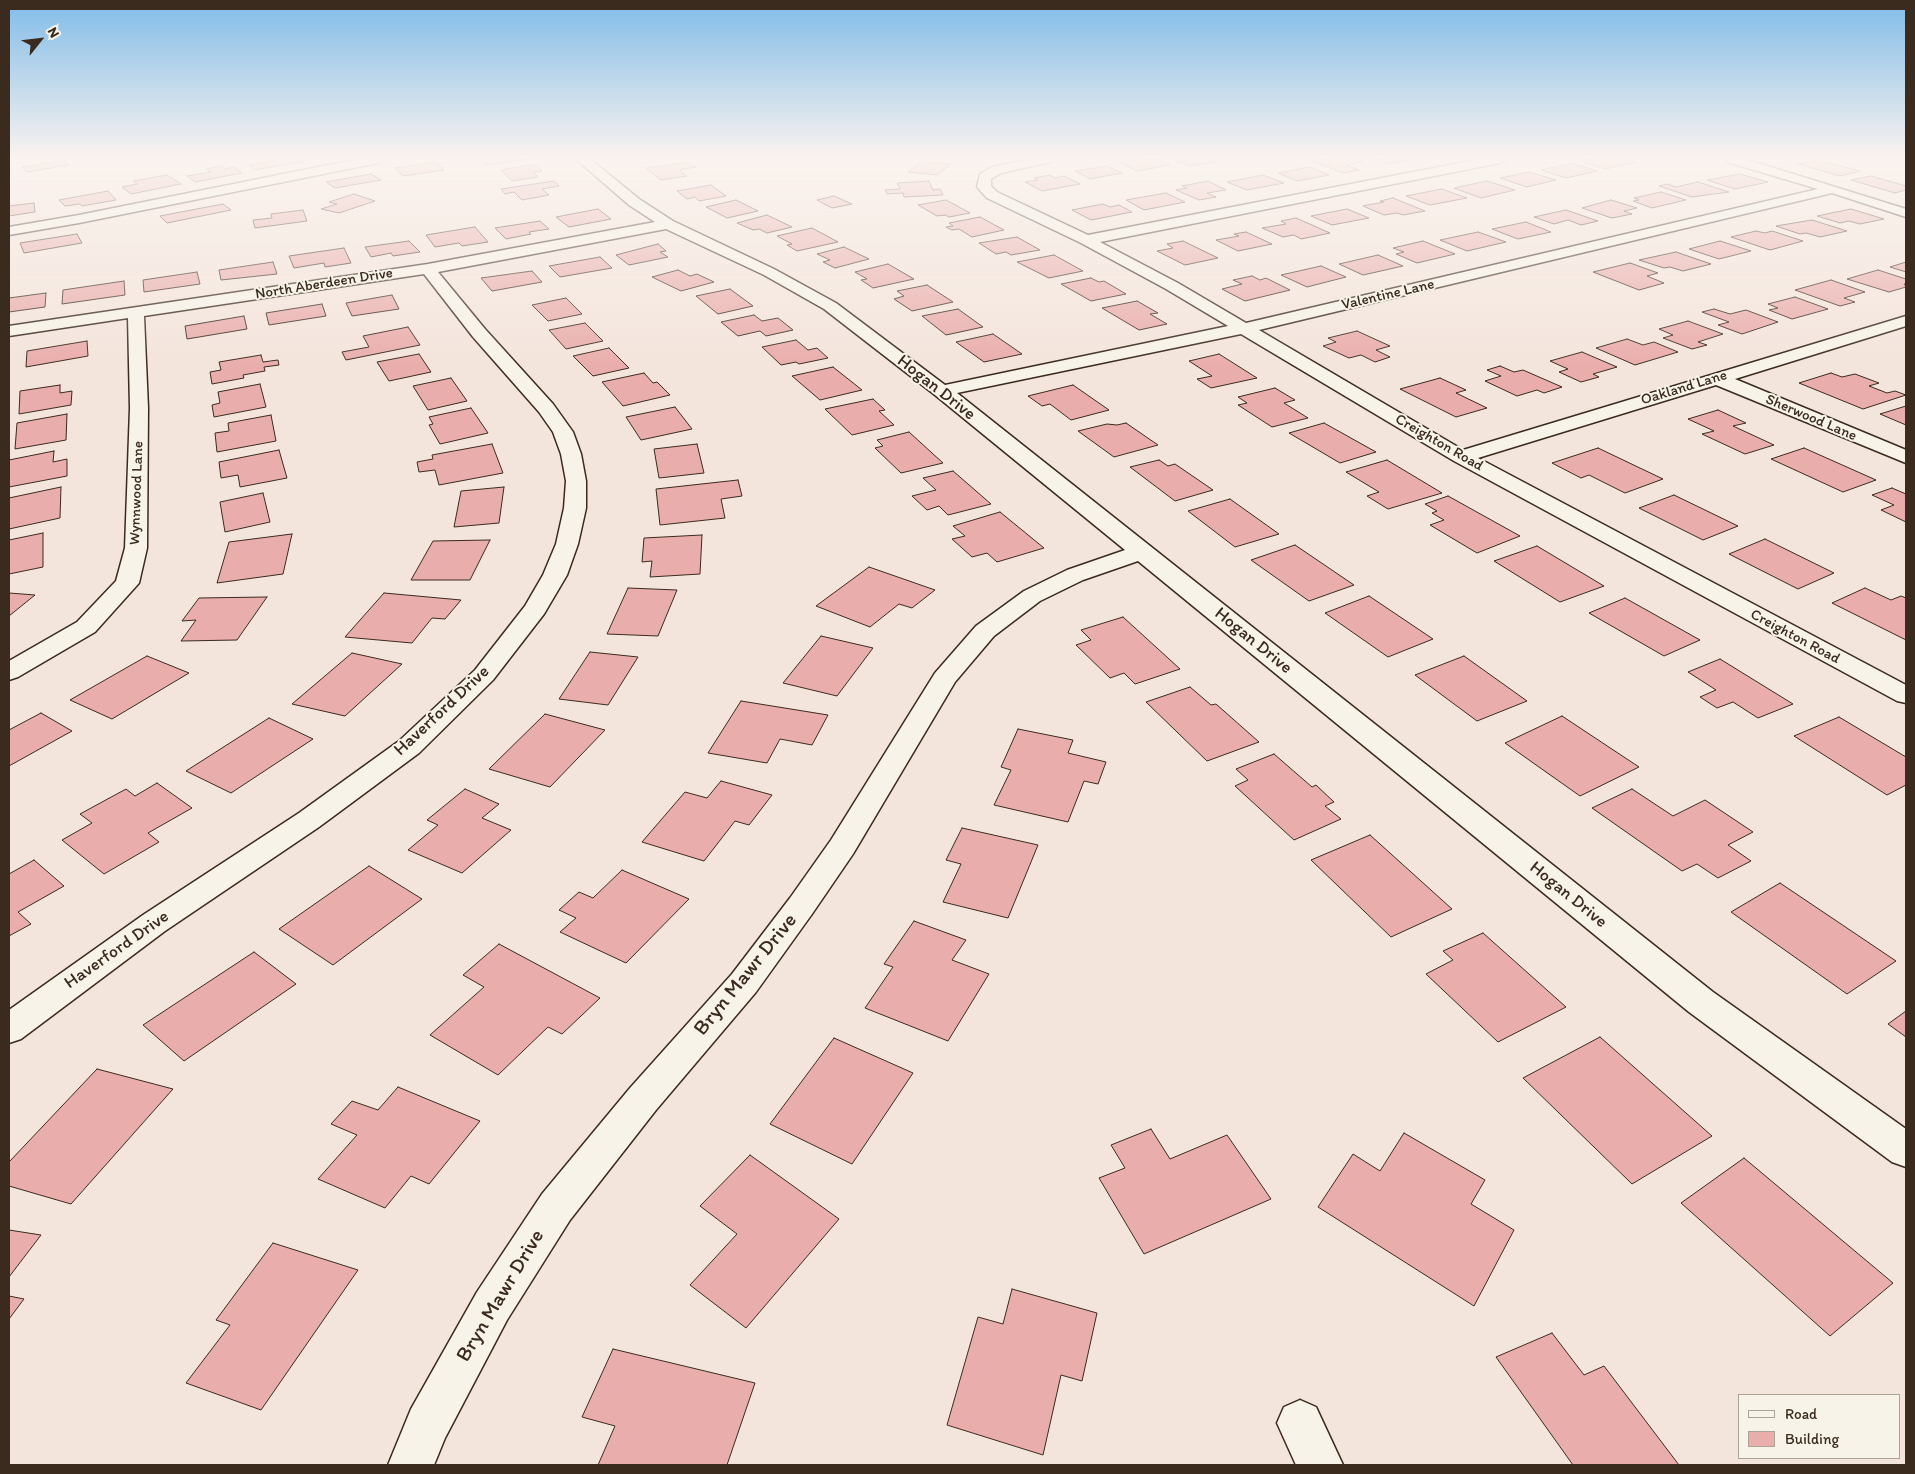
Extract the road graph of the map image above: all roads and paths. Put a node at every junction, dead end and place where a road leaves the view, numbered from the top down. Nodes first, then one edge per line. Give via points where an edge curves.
1 (28, 228) edge
2 (647, 228) edge
3 (676, 228) edge
4 (1060, 228) edge
5 (1148, 228) edge
6 (1669, 228) edge
7 (9, 231) edge
8 (1086, 240) junction
9 (428, 268) junction
10 (136, 313) junction
11 (1906, 321) edge
12 (1246, 328) junction
13 (9, 331) edge
14 (1716, 378) junction
15 (942, 391) junction
16 (1461, 457) junction
17 (1906, 457) edge
18 (1142, 552) junction
19 (9, 672) edge
20 (1906, 695) edge
21 (9, 1029) edge
22 (1906, 1150) edge
23 (1300, 1422) dead end
24 (411, 1465) edge
25 (1320, 1465) edge

1 - 7 street
2 - 9 street, North Aberdeen Drive
3 - 15 street, Hogan Drive via 769,272 830,306
4 - 8 street, Creighton Road
5 - 8 street
6 - 12 street, Valentine Lane
8 - 12 street, Creighton Road
9 - 10 street, North Aberdeen Drive
9 - 21 street, Haverford Drive via 460,311 546,408 563,432 576,481 575,508 567,544 555,574 535,609 484,675 408,746 352,790 154,923
10 - 13 street, North Aberdeen Drive
10 - 19 street, Wynnwood Lane via 139,408 136,548 127,583 86,627
11 - 14 street, Oakland Lane
12 - 15 street, Valentine Lane
12 - 16 street, Creighton Road
14 - 16 street, Oakland Lane
14 - 17 street, Sherwood Lane
15 - 18 street, Hogan Drive
16 - 20 street, Creighton Road
18 - 22 street, Hogan Drive via 1701,1002
18 - 24 street, Bryn Mawr Drive via 1075,575 1020,604 985,631 944,679 842,847 801,906 744,983 643,1099 556,1207 492,1306 427,1425
23 - 25 street

